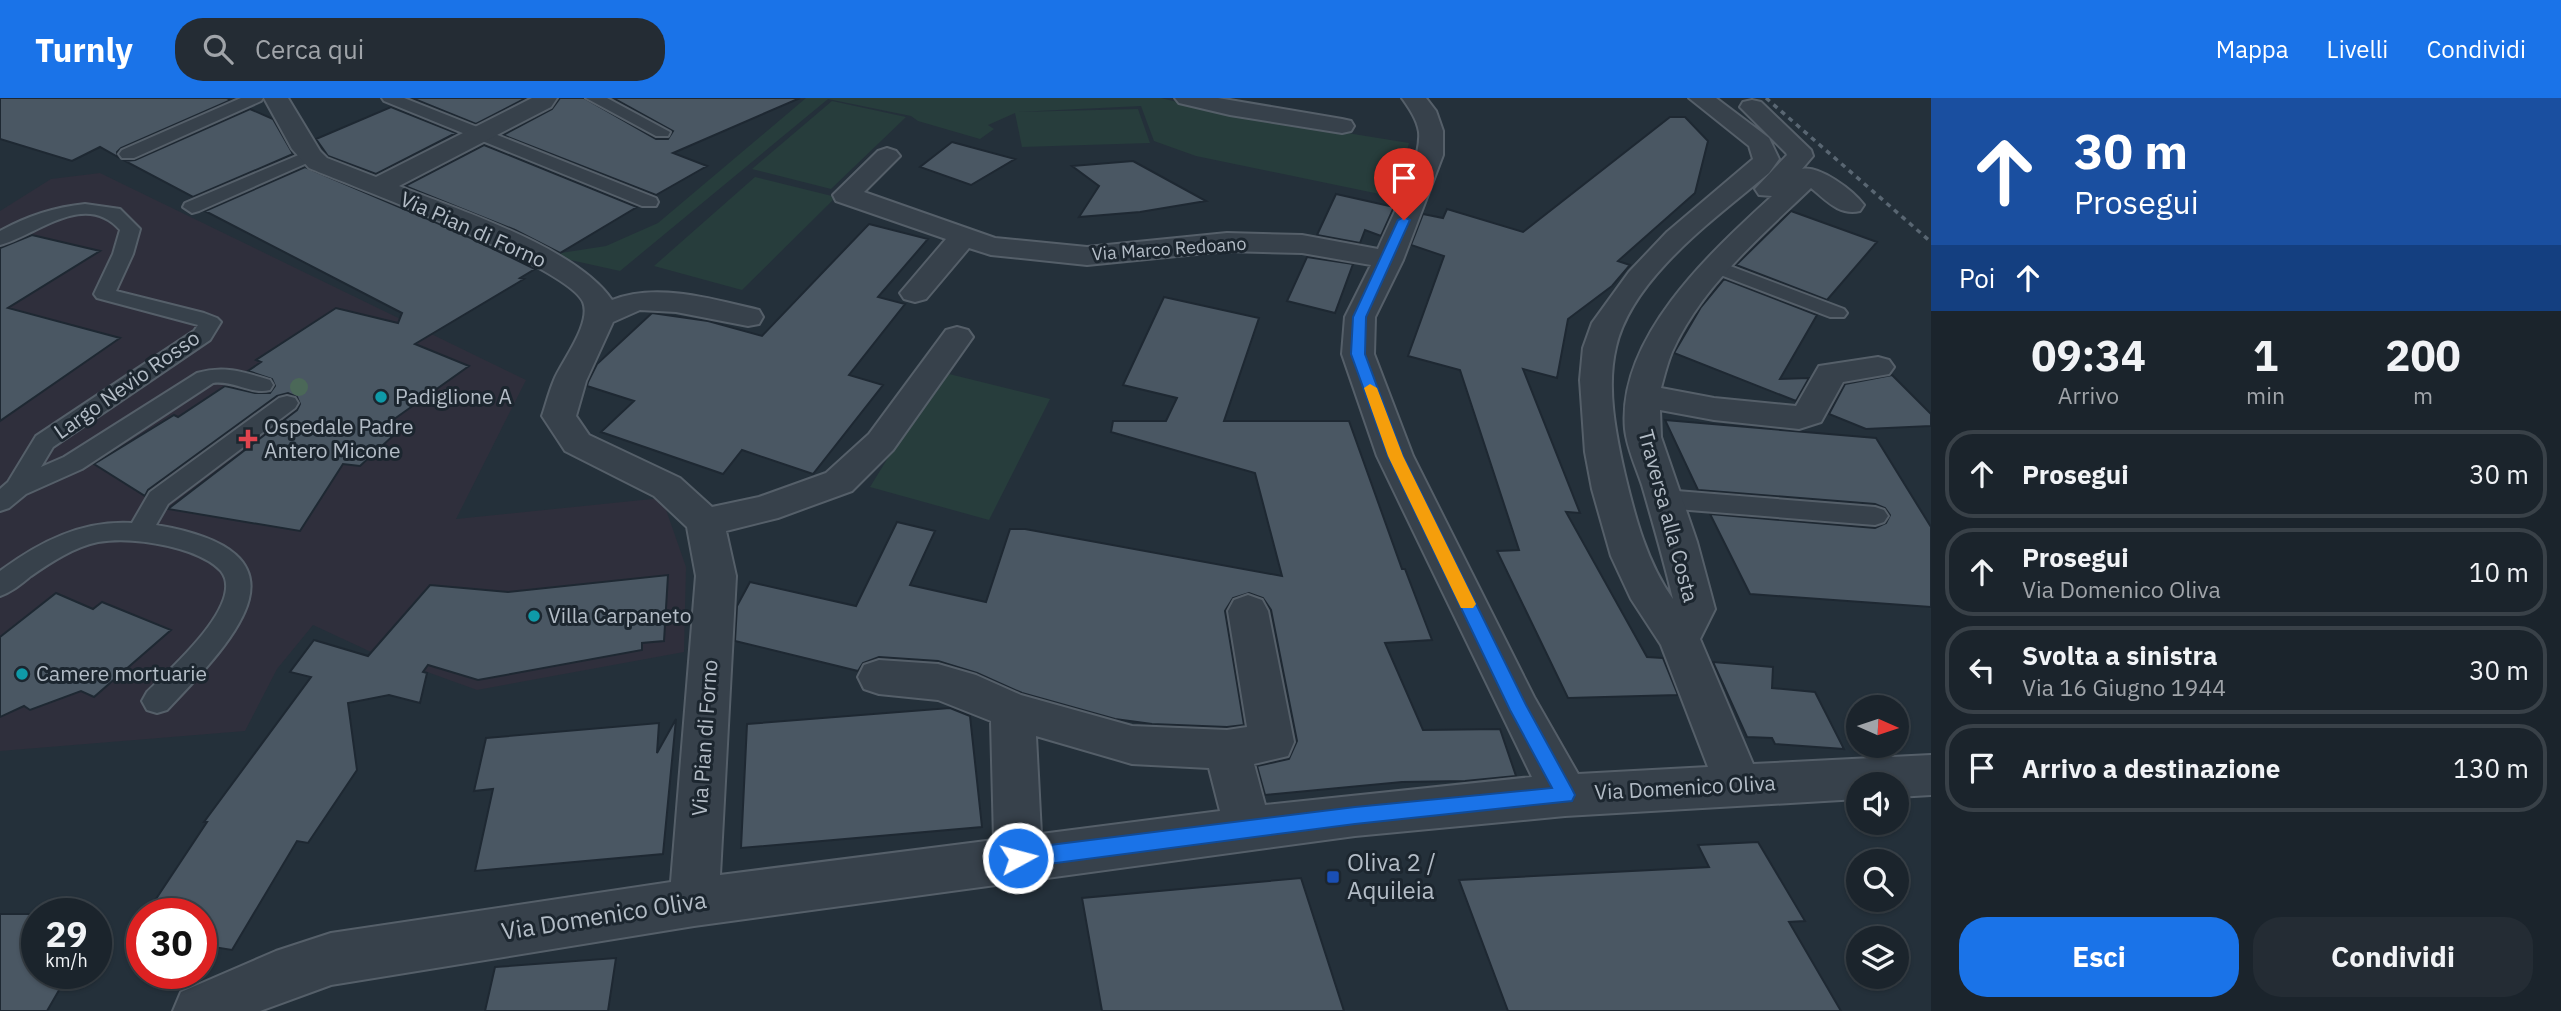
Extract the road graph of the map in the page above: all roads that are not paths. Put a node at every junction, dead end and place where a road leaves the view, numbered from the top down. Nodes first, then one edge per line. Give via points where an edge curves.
1 (256, 98) edge
2 (276, 98) edge
3 (390, 98) edge
4 (545, 98) edge
5 (594, 98) edge
6 (622, 98) edge
7 (1187, 98) edge
8 (1414, 98) edge
9 (1701, 98) edge
10 (1713, 98) edge
11 (642, 108) dead end
12 (1342, 126) dead end
13 (662, 132) dead end
14 (480, 134) junction
15 (128, 154) dead end
16 (308, 156) junction
17 (887, 156) dead end
18 (376, 187) junction
19 (649, 202) dead end
20 (1850, 205) dead end
21 (192, 207) dead end
22 (963, 237) junction
23 (0, 239) edge
24 (1388, 260) junction
25 (1717, 267) junction
26 (915, 293) dead end
27 (1837, 313) dead end
28 (598, 317) junction
29 (747, 317) dead end
30 (957, 337) dead end
31 (1878, 367) dead end
32 (262, 385) dead end
33 (1643, 396) junction
34 (287, 403) dead end
35 (9, 495) edge
36 (1664, 499) junction
37 (1875, 516) dead end
38 (705, 522) junction
39 (139, 532) junction
40 (0, 586) edge
41 (1248, 611) dead end
42 (1679, 639) junction
43 (879, 677) dead end
44 (157, 701) dead end
45 (1013, 711) junction
46 (1227, 749) junction
47 (1931, 775) edge
48 (1739, 786) junction
49 (1565, 795) junction
50 (1248, 830) junction
51 (1018, 858) junction
52 (694, 902) junction
53 (200, 1011) edge

1 - 15 lane
2 - 16 street via 287,110
3 - 14 lane
4 - 14 street
5 - 13 lane
6 - 11 lane
7 - 12 street
8 - 24 street via 1431,131 1430,155
9 - 42 street via 1760,143 1766,159 1654,258 1608,324 1596,363 1604,455 1627,547 1642,583
10 - 33 street, Traversa alla Costa via 1752,106 1800,156 1680,275 1642,332 1632,375 1633,387
14 - 18 street
14 - 19 lane
16 - 18 street, Via Pian di Forno
16 - 21 lane
17 - 22 street, Via Marco Redoano via 846,195
18 - 28 street, Via Pian di Forno via 516,245 584,282 598,300
20 - 25 street via 1810,176
22 - 24 street, Via Marco Redoano via 991,246 1087,256 1227,242 1302,244
22 - 26 street
23 - 35 lane, Largo Nevio Rosso via 52,215 87,210 114,213 130,229 104,294 127,304 210,322 202,335 44,442
24 - 49 street via 1360,317 1358,354 1395,456
25 - 27 lane
25 - 33 street via 1661,340
28 - 29 street via 636,301 676,303
28 - 38 street via 559,416 577,443 667,487
30 - 38 street via 881,442 839,482 765,509
31 - 33 street via 1831,373 1809,414 1799,418
32 - 35 lane via 223,374 200,378 73,463
33 - 36 street, Traversa alla Costa via 1642,426
34 - 39 lane via 159,498
36 - 37 lane
36 - 42 street, Traversa alla Costa via 1695,610
38 - 52 street, Via Pian di Forno via 716,576
39 - 40 lane via 99,533 66,544 17,571
39 - 44 lane via 210,550 232,565 239,581 235,607 209,647
41 - 46 street via 1272,742
42 - 48 street
43 - 45 street via 938,682
45 - 46 street via 1132,745
45 - 51 street
46 - 50 street
47 - 48 street, Via Domenico Oliva
48 - 49 street, Via Domenico Oliva
49 - 50 street, Via Domenico Oliva
50 - 51 street, Via Domenico Oliva
51 - 52 street, Via Domenico Oliva
52 - 53 street, Via Domenico Oliva via 331,959 276,977

